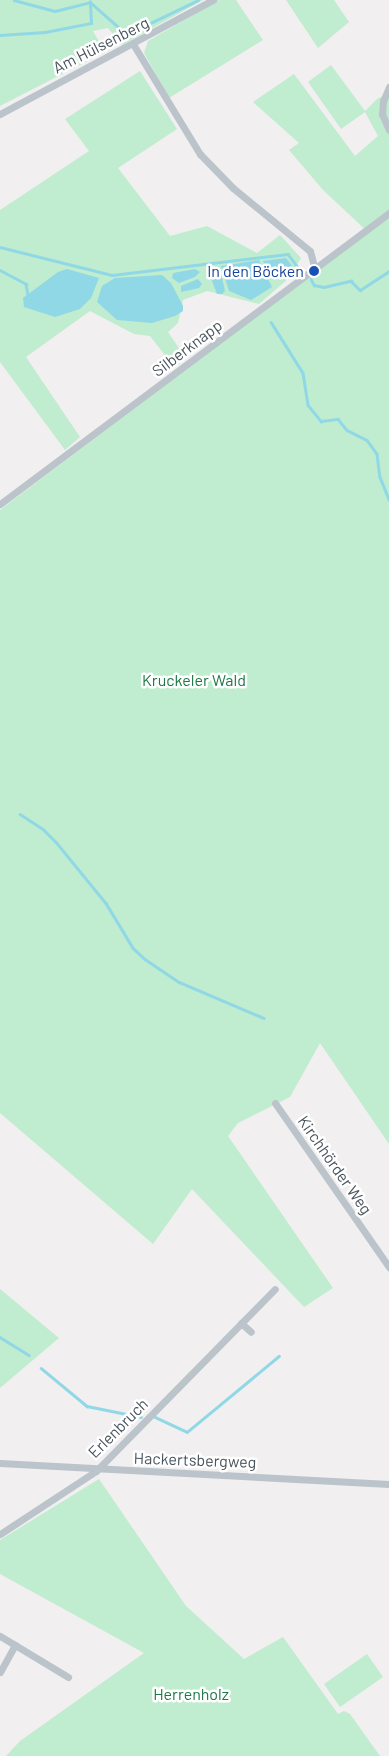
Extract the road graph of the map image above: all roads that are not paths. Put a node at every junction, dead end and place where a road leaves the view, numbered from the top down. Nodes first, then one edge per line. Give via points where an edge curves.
1 (214, 0) edge
2 (133, 44) junction
3 (389, 87) edge
4 (0, 114) edge
5 (389, 130) edge
6 (389, 213) edge
7 (314, 266) junction
8 (0, 504) edge
9 (275, 1103) dead end
10 (389, 1267) edge
11 (275, 1288) dead end
12 (241, 1323) junction
13 (251, 1332) dead end
14 (0, 1463) edge
15 (96, 1470) junction
16 (389, 1484) edge
17 (0, 1534) edge
18 (0, 1636) edge
19 (16, 1645) junction
20 (0, 1672) edge
21 (68, 1677) dead end

1 - 2 street, Am Hülsenberg
2 - 4 street, Am Hülsenberg
2 - 7 street via 200,154 233,188 310,250
3 - 5 street via 382,102 382,114
6 - 7 street, Silberknapp via 338,253
7 - 8 street, Silberknapp via 288,290
9 - 10 street, Kirchhörder Weg
11 - 12 street, Erlenbruch
12 - 13 street
12 - 15 street, Erlenbruch
14 - 15 street, Hackertsbergweg
15 - 16 street, Hackertsbergweg
15 - 17 street, Erlenbruch
18 - 19 street
19 - 20 street
19 - 21 street

